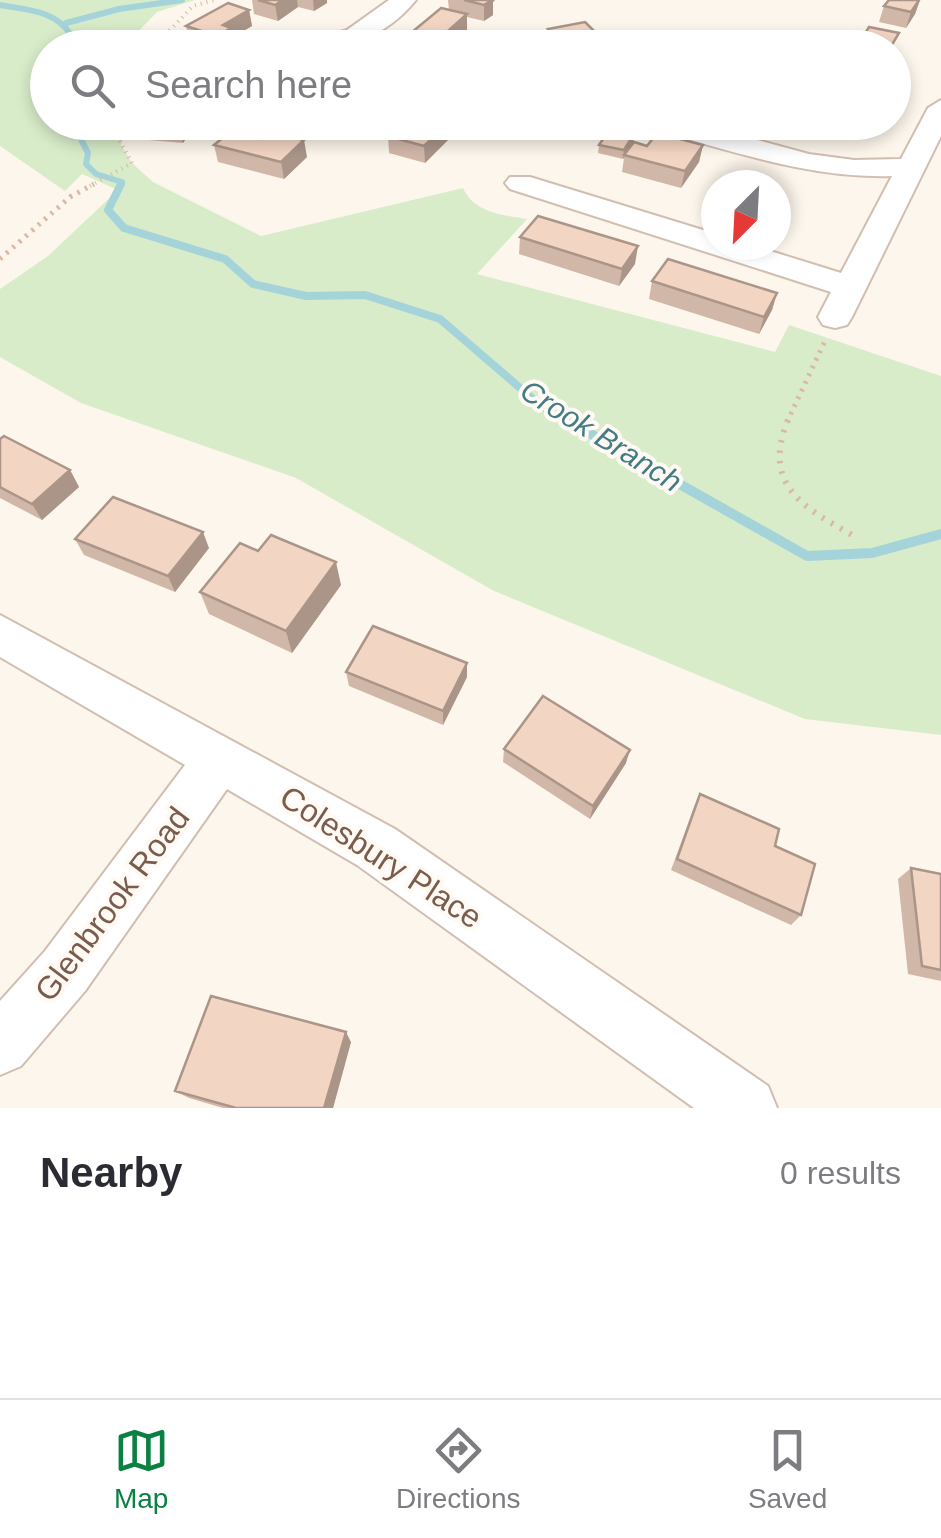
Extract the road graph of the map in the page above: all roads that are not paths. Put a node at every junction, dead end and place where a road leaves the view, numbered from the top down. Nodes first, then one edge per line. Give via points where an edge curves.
1 (404, 0) edge
2 (363, 30) edge
3 (941, 108) edge
4 (726, 140) edge
5 (912, 167) junction
6 (520, 183) dead end
7 (848, 286) junction
8 (835, 318) road end
9 (0, 634) edge
10 (220, 758) junction
11 (0, 1045) edge
12 (746, 1108) edge

1 - 2 street
3 - 5 street
4 - 5 street via 854,169
5 - 7 street
6 - 7 street
7 - 8 street
9 - 10 street, Colesbury Place
10 - 11 street, Glenbrook Road via 65,971
10 - 12 street, Colesbury Place via 376,847

